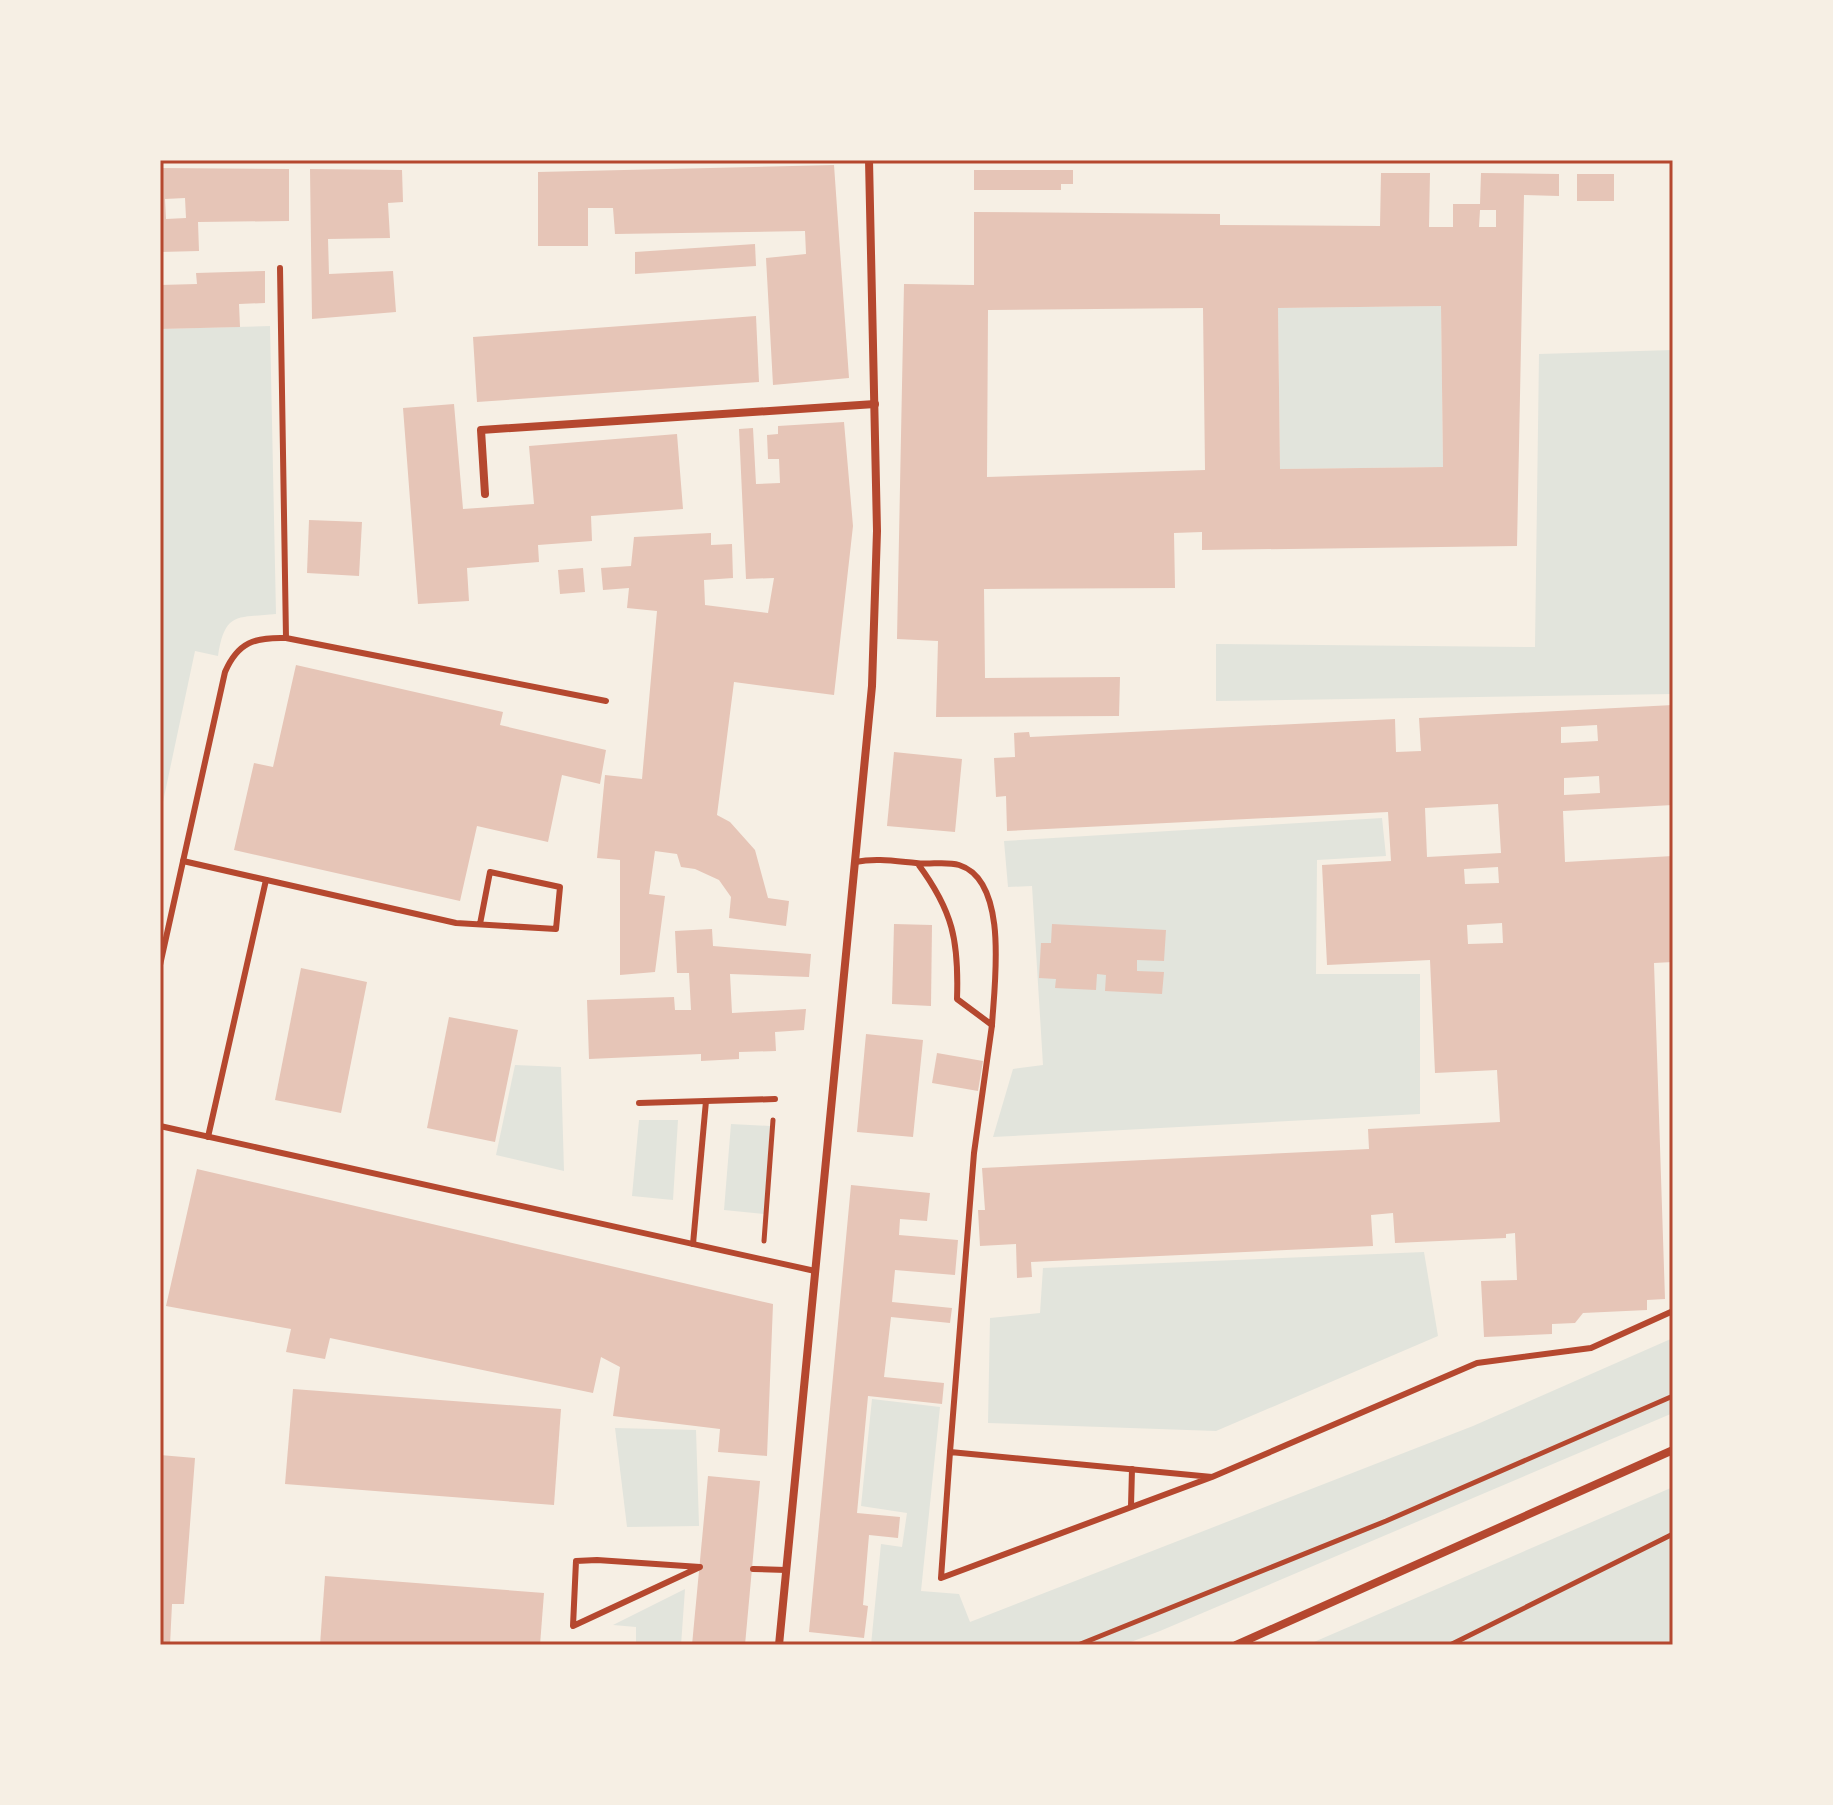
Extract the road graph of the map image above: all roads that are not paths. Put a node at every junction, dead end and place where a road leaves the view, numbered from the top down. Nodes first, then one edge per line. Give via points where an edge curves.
1 (869, 160) edge
2 (280, 268) dead end
3 (875, 404) junction
4 (485, 494) dead end
5 (286, 638) junction
6 (606, 701) dead end
7 (183, 861) junction
8 (855, 862) junction
9 (918, 864) junction
10 (266, 880) junction
11 (480, 924) junction
12 (160, 965) edge
13 (992, 1025) junction
14 (775, 1099) road end
15 (706, 1101) junction
16 (639, 1103) dead end
17 (160, 1126) edge
18 (208, 1137) junction
19 (693, 1244) junction
20 (815, 1271) junction
21 (1673, 1311) edge
22 (1673, 1450) edge
23 (950, 1452) junction
24 (1132, 1469) junction
25 (1212, 1477) junction
26 (1131, 1506) junction
27 (700, 1567) joint
28 (753, 1569) dead end
29 (786, 1570) junction
30 (779, 1645) edge
31 (1236, 1645) edge

1 - 3 street
2 - 5 lane
3 - 4 street via 481,430
3 - 8 street via 877,609
5 - 6 lane
5 - 7 lane via 249,641 233,654
7 - 10 lane
7 - 12 lane
8 - 9 lane via 873,858
8 - 20 street
9 - 13 lane via 948,910 956,934 957,999
9 - 13 lane via 959,865 984,891 996,929
10 - 11 lane
10 - 18 lane
11 - 11 lane via 556,929 560,887 490,872
13 - 23 lane via 974,1153
14 - 15 lane
15 - 16 lane
15 - 19 lane
17 - 18 lane
18 - 19 lane
19 - 20 lane
20 - 29 street
21 - 25 lane via 1591,1348 1477,1363
22 - 31 street
23 - 24 lane
23 - 26 lane via 941,1578
24 - 25 lane
24 - 26 lane
25 - 26 lane
27 - 27 lane via 576,1561 573,1626 587,1620
28 - 29 lane
29 - 30 street

